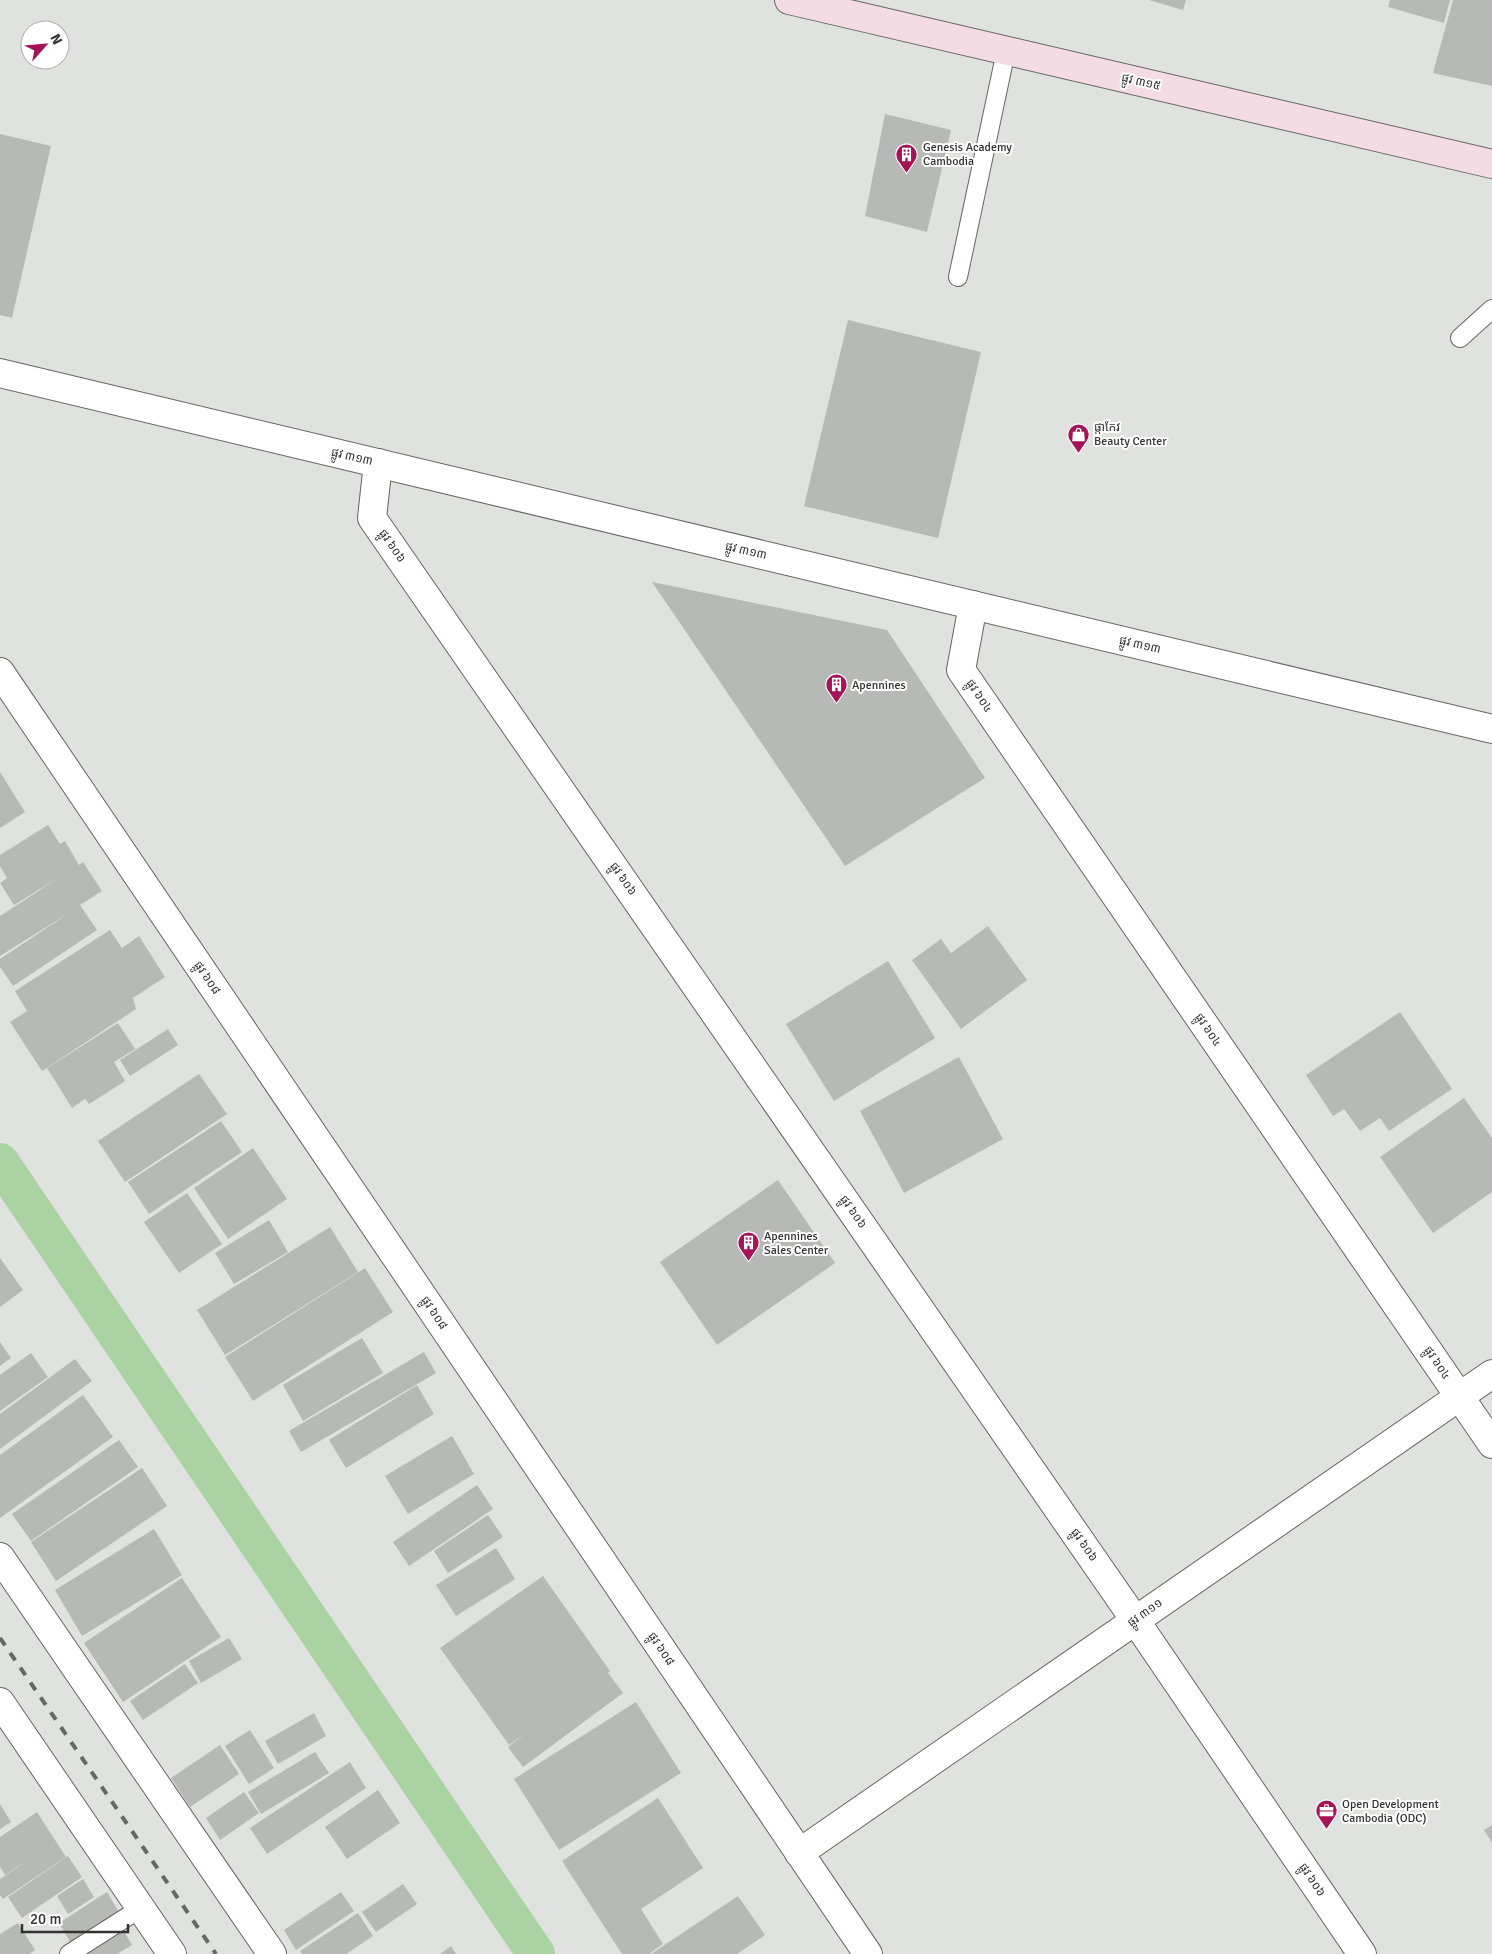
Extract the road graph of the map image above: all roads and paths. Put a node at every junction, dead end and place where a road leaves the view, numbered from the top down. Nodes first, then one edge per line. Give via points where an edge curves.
1 (789, 0) edge
2 (1006, 50) junction
3 (1492, 164) edge
4 (958, 277) dead end
5 (1492, 309) edge
6 (1460, 338) dead end
7 (0, 373) edge
8 (378, 463) junction
9 (973, 605) junction
10 (0, 672) edge
11 (1492, 729) edge
12 (1492, 1374) edge
13 (1460, 1396) junction
14 (1492, 1444) edge
15 (0, 1557) edge
16 (1135, 1620) junction
17 (0, 1702) edge
18 (800, 1853) junction
19 (141, 1908) junction
20 (69, 1954) edge
21 (172, 1954) edge
22 (272, 1954) edge
23 (868, 1954) edge
24 (1362, 1954) edge

1 - 2 street, ផ្លូវ ៣១៥
2 - 3 street, ផ្លូវ ៣១៥
2 - 4 lane
5 - 6 lane
7 - 8 street, ផ្លូវ ៣១៣
8 - 9 street, ផ្លូវ ៣១៣
8 - 16 street, ផ្លូវ ៦០៦ via 372,518
9 - 11 street, ផ្លូវ ៣១៣
9 - 13 street, ផ្លូវ ៦០៤ via 961,670
10 - 18 street, ផ្លូវ ៦០៨
12 - 13 street, ផ្លូវ ៣១១
13 - 14 street, ផ្លូវ ៦០៤
13 - 16 street, ផ្លូវ ៣១១
15 - 22 street
16 - 18 street, ផ្លូវ ៣១១
16 - 24 street, ផ្លូវ ៦០៦
17 - 19 street
18 - 23 street, ផ្លូវ ៦០៨
19 - 20 lane
19 - 21 street

